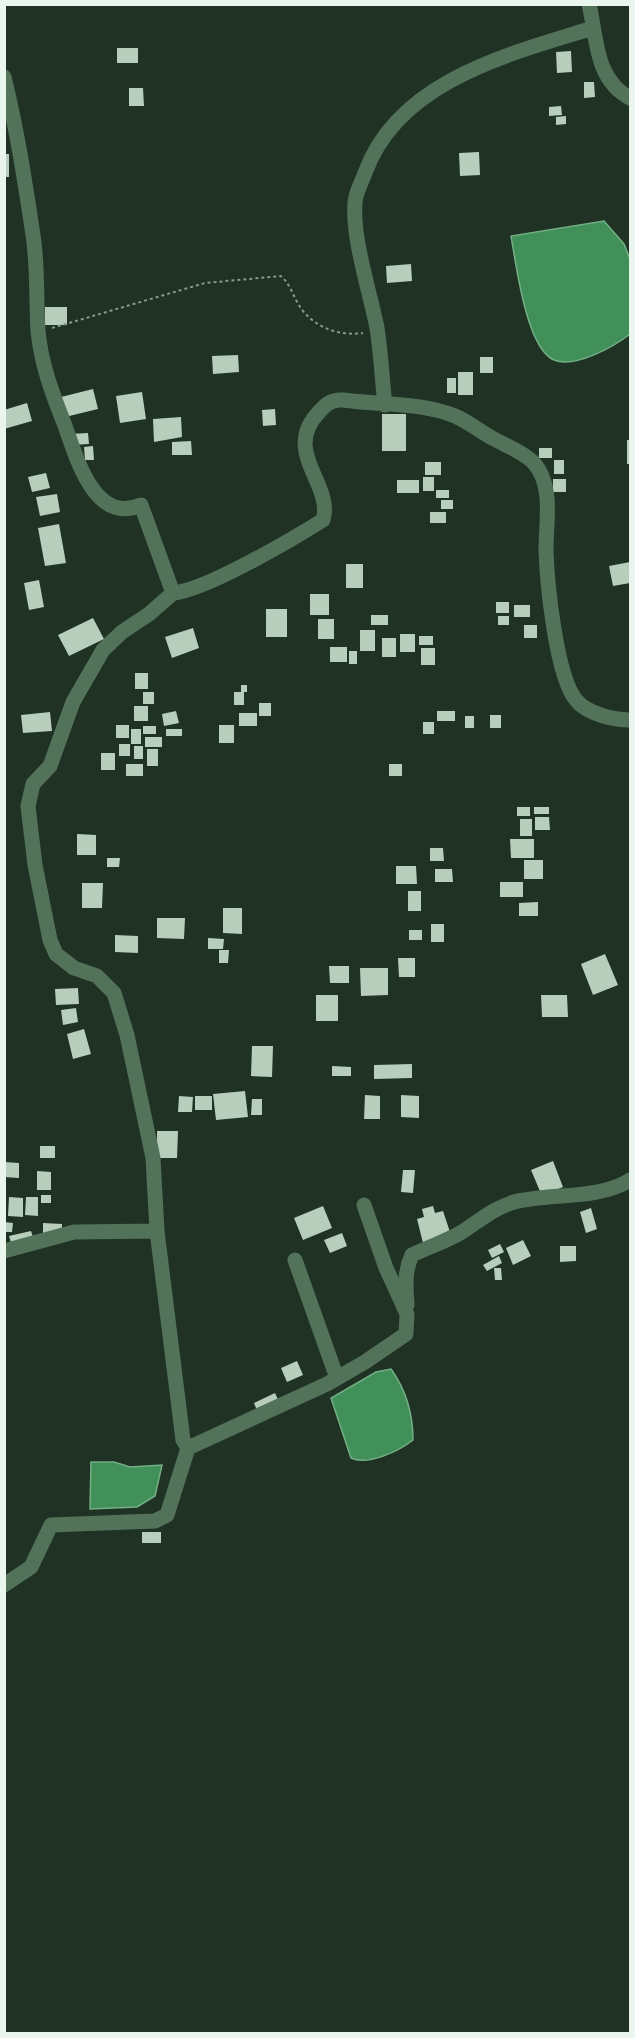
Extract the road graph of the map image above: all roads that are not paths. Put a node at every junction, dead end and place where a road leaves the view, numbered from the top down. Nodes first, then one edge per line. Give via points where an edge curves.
1 (589, 4) edge
2 (593, 28) junction
3 (4, 77) edge
4 (630, 98) edge
5 (385, 405) junction
6 (173, 592) junction
7 (630, 720) edge
8 (630, 1180) edge
9 (364, 1205) dead end
10 (158, 1231) junction
11 (4, 1251) edge
12 (295, 1260) dead end
13 (407, 1314) junction
14 (337, 1378) junction
15 (188, 1448) junction
16 (4, 1585) edge

1 - 2 street
2 - 4 street via 598,61 612,83
2 - 5 street via 508,57 431,92 406,111 372,153 355,202
3 - 6 street via 34,237 38,332 48,384 74,456 91,486 108,504 125,509 141,505
5 - 6 street via 335,399 309,425 305,448 325,509 322,520 224,573
5 - 7 street via 455,416 525,455 534,464 544,477 546,567 559,657 568,683 576,700 588,709
6 - 10 street via 104,650 74,702 50,766 33,784 28,807 50,940 56,954 69,965 98,976 114,993 127,1035 153,1158
8 - 13 street via 584,1193 514,1202 412,1255 405,1283
9 - 13 street via 386,1269
10 - 11 street via 74,1232
10 - 15 street via 183,1440
12 - 14 street
13 - 14 street via 408,1327 401,1339
14 - 15 street
15 - 16 street via 166,1515 155,1521 51,1525 32,1567

